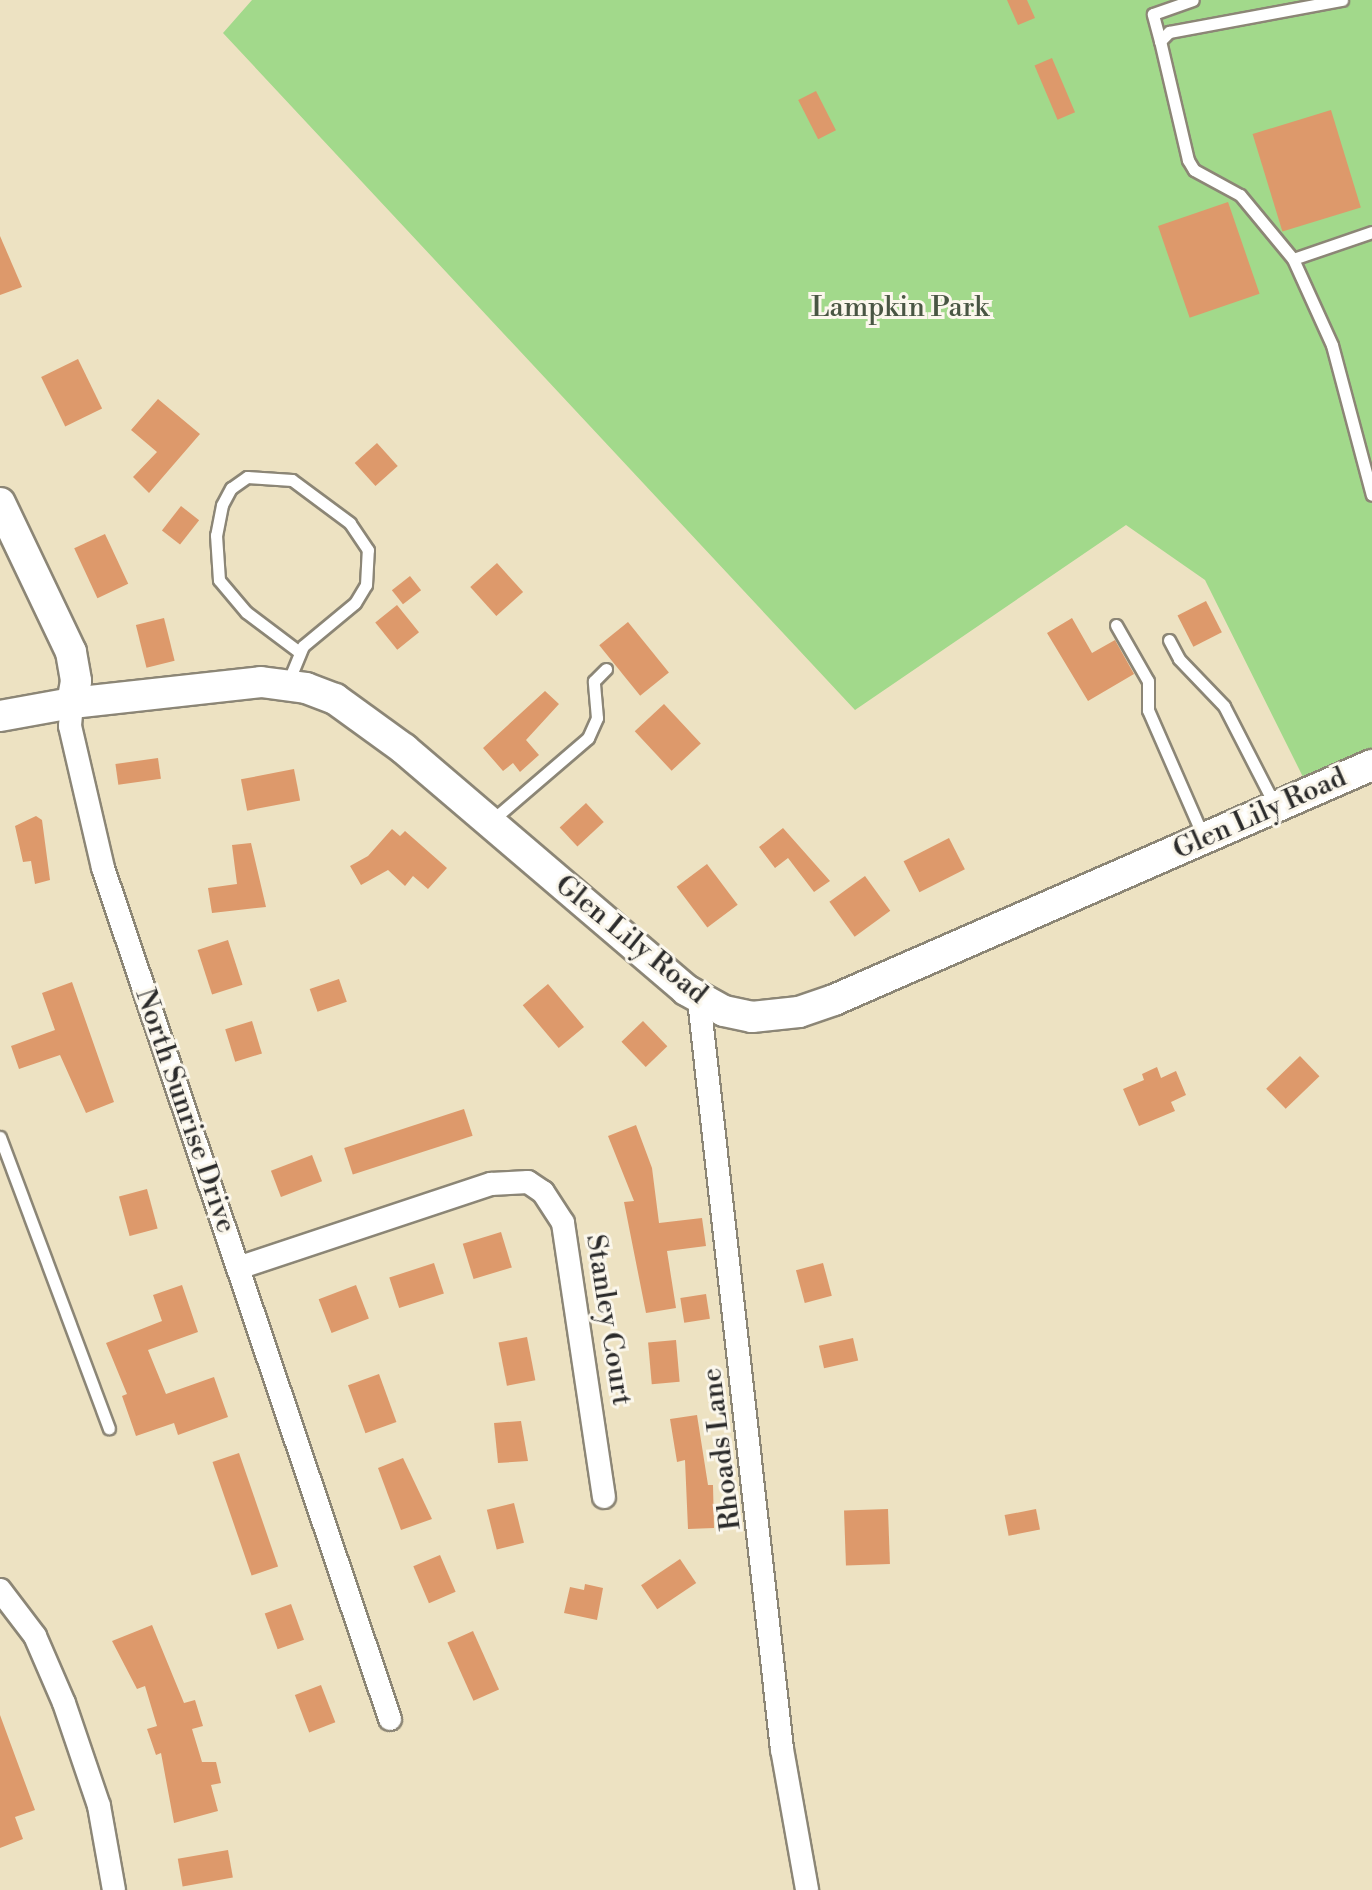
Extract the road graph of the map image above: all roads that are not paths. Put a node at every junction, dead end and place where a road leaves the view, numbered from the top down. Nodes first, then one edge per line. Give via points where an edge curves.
1 (1193, 0) edge
2 (1342, 0) edge
3 (1160, 41) junction
4 (1372, 232) edge
5 (1293, 259) junction
6 (1366, 443) edge
7 (1372, 495) edge
8 (0, 503) edge
9 (1116, 625) dead end
10 (1169, 640) dead end
11 (299, 652) junction
12 (606, 669) dead end
13 (287, 685) junction
14 (72, 703) junction
15 (0, 716) edge
16 (1372, 765) edge
17 (1276, 807) junction
18 (490, 823) junction
19 (1204, 839) junction
20 (699, 1000) junction
21 (0, 1137) edge
22 (238, 1268) junction
23 (109, 1428) dead end
24 (604, 1497) dead end
25 (0, 1590) edge
26 (390, 1719) dead end
27 (114, 1890) edge
28 (807, 1890) edge

1 - 3 lane via 1153,14
2 - 3 lane via 1169,32
3 - 5 lane via 1194,170 1240,195
4 - 5 lane
5 - 6 lane via 1332,345
6 - 7 lane
8 - 14 street, North Sunrise Drive via 71,652 76,681
9 - 19 lane via 1148,681 1148,710
10 - 17 lane via 1179,659 1224,706
11 - 11 lane via 355,603 368,577 368,550 350,523 292,480 247,477 231,488 222,505 216,535 219,580 237,604
11 - 13 lane
12 - 18 lane via 594,681 597,718 588,738
13 - 14 street, Glen Lily Road via 261,682
13 - 18 street, Glen Lily Road via 335,699
14 - 15 street, Glen Lily Road
14 - 22 street, North Sunrise Drive via 73,739 103,868
16 - 17 street, Glen Lily Road
17 - 19 street, Glen Lily Road
18 - 20 street, Glen Lily Road
19 - 20 street, Glen Lily Road via 799,1012 736,1015
20 - 28 street, Rhoads Lane via 782,1749
21 - 23 lane
22 - 24 street, Stanley Court via 491,1184 528,1182 543,1192 563,1223
22 - 26 street, North Sunrise Drive
25 - 27 street via 35,1636 64,1703 99,1806

